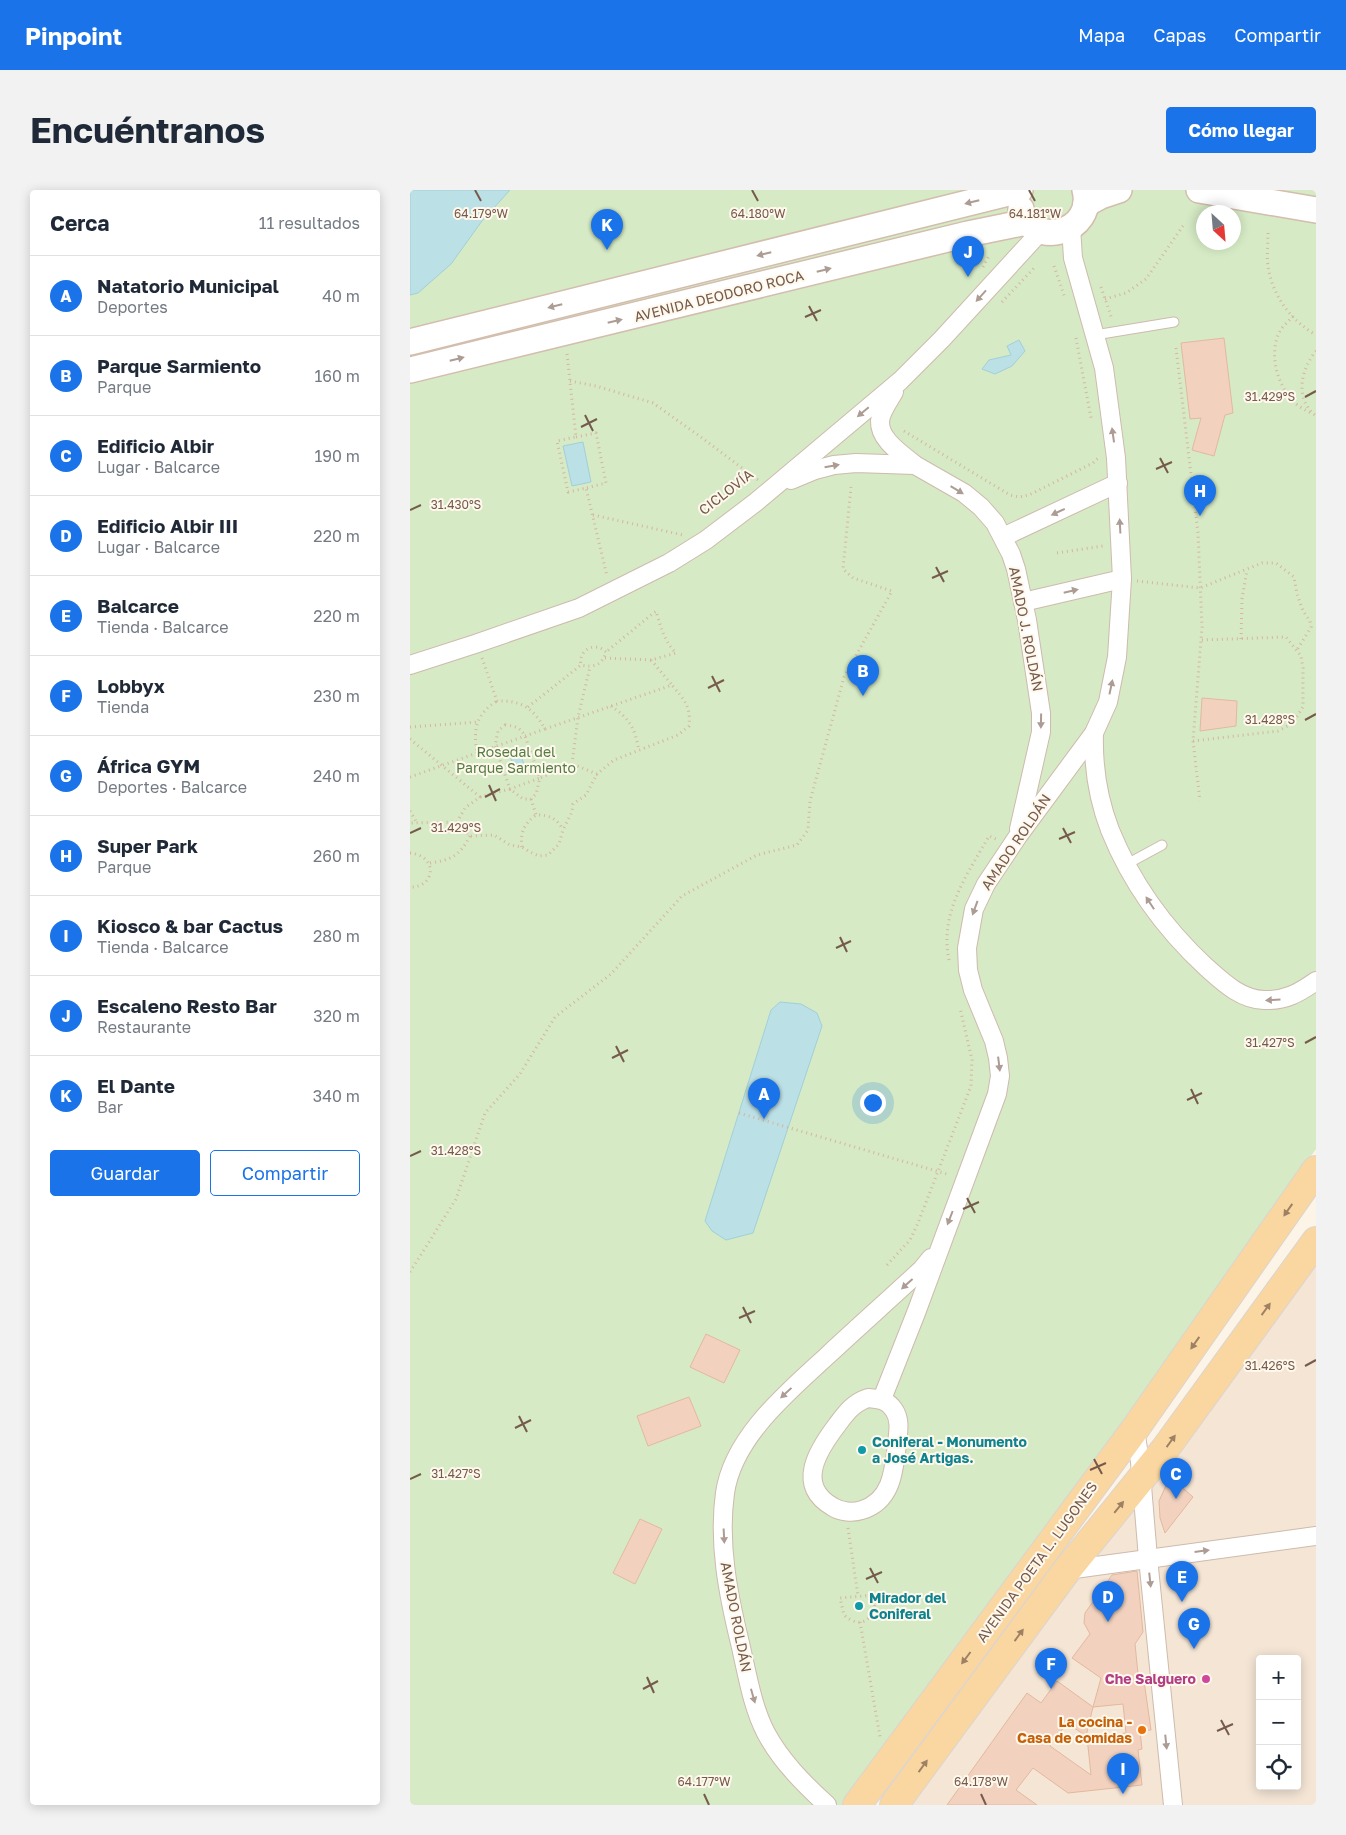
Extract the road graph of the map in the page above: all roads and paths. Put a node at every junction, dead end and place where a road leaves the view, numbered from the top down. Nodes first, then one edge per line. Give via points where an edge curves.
1 (1020, 190) edge
2 (1119, 190) edge
3 (1199, 190) edge
4 (1085, 197) edge
5 (1306, 202) edge
6 (1185, 223) dead end
7 (1034, 226) junction
8 (1071, 227) junction
9 (1268, 233) dead end
10 (989, 256) dead end
11 (1054, 266) dead end
12 (1035, 267) dead end
13 (980, 273) dead end
14 (1099, 282) dead end
15 (1105, 299) junction
16 (1065, 300) dead end
17 (995, 309) dead end
18 (1292, 316) junction
19 (1174, 322) dead end
20 (1074, 332) dead end
21 (1116, 332) junction
22 (1095, 335) junction
23 (1316, 335) edge
24 (410, 342) edge
25 (1176, 348) dead end
26 (1316, 351) edge
27 (567, 353) dead end
28 (410, 370) edge
29 (570, 381) junction
30 (900, 381) junction
31 (1314, 415) edge
32 (1093, 426) dead end
33 (903, 431) dead end
34 (576, 437) junction
35 (1099, 454) dead end
36 (915, 465) junction
37 (765, 482) junction
38 (1118, 483) junction
39 (752, 486) dead end
40 (851, 487) dead end
41 (586, 488) junction
42 (593, 515) junction
43 (690, 531) dead end
44 (684, 535) junction
45 (1003, 538) junction
46 (675, 540) dead end
47 (706, 540) junction
48 (1104, 546) dead end
49 (1057, 553) dead end
50 (1247, 569) junction
51 (615, 574) dead end
52 (607, 578) junction
53 (1122, 579) junction
54 (600, 581) dead end
55 (1200, 588) junction
56 (1023, 602) junction
57 (1241, 638) junction
58 (1201, 640) junction
59 (475, 644) junction
60 (1298, 650) junction
61 (606, 652) junction
62 (604, 658) junction
63 (651, 660) junction
64 (410, 664) edge
65 (581, 665) junction
66 (590, 668) junction
67 (672, 685) junction
68 (497, 702) junction
69 (611, 706) junction
70 (528, 707) junction
71 (578, 717) junction
72 (478, 722) junction
73 (410, 727) edge
74 (545, 729) junction
75 (1094, 733) junction
76 (526, 736) junction
77 (410, 739) edge
78 (1194, 741) junction
79 (495, 746) junction
80 (639, 751) junction
81 (477, 753) junction
82 (572, 764) junction
83 (441, 766) junction
84 (597, 774) junction
85 (410, 777) edge
86 (540, 778) junction
87 (510, 789) junction
88 (480, 797) junction
89 (530, 799) junction
90 (1200, 801) dead end
91 (410, 811) edge
92 (536, 815) junction
93 (457, 822) junction
94 (410, 823) edge
95 (417, 823) junction
96 (563, 830) junction
97 (470, 836) junction
98 (1014, 841) junction
99 (1162, 845) dead end
100 (522, 847) junction
101 (410, 853) edge
102 (430, 863) junction
103 (1127, 864) junction
104 (410, 887) edge
105 (949, 963) dead end
106 (1316, 981) edge
107 (959, 1006) dead end
108 (739, 1113) dead end
109 (1316, 1170) edge
110 (938, 1171) junction
111 (965, 1179) junction
112 (1316, 1241) edge
113 (939, 1248) junction
114 (887, 1264) dead end
115 (410, 1272) edge
116 (882, 1400) junction
117 (1136, 1428) junction
118 (1141, 1480) junction
119 (848, 1527) dead end
120 (1316, 1536) edge
121 (1148, 1558) junction
122 (1067, 1570) junction
123 (858, 1596) junction
124 (860, 1622) junction
125 (886, 1766) junction
126 (828, 1805) edge
127 (857, 1805) edge
128 (894, 1805) edge
129 (1173, 1805) edge

1 - 7 main road via 1021,212
1 -> 24 main road
2 - 4 main road
3 - 5 main road
4 - 8 main road via 1078,221
6 - 15 path via 1146,279 1126,293
7 - 8 main road, AVENIDA DEODORO ROCA via 1051,233
28 -> 7 main road, AVENIDA DEODORO ROCA via 968,234
7 -> 30 street via 942,339
8 - 22 street via 1073,258
9 - 18 path via 1268,270 1274,290
10 - 13 path
11 - 16 path
12 - 17 path
14 - 15 path
15 - 21 path
18 - 23 path
18 - 31 path via 1280,331 1274,347 1276,368 1296,403
19 - 21 lane
20 - 32 path
21 - 22 lane
38 -> 22 street via 1104,368
25 - 55 path via 1198,533
26 - 31 path via 1302,374 1301,388
27 - 29 path
29 - 34 path
29 - 37 path via 654,403
30 - 36 street via 880,421 885,438
30 -> 37 street
33 - 35 path via 1010,495 1019,497 1093,463
34 - 41 path via 556,441 568,492
34 - 41 path via 596,433 606,483
37 -> 36 street, AMADO J. ROLDÁN via 834,465
36 -> 45 street, AMADO J. ROLDÁN via 964,493 981,507
37 - 39 path, CICLOVÍA
37 - 47 street
38 -> 45 street
53 -> 38 street
40 - 115 path via 843,569 853,578 892,591 844,677 810,801 808,830 797,845 758,855 682,896 611,974 554,1017 520,1074 485,1114 456,1199
41 - 42 path
42 - 44 path
42 - 52 path
43 - 44 path, CICLOVÍA
44 - 46 path, CICLOVÍA
44 - 47 path
45 - 56 street, AMADO J. ROLDÁN via 1011,554
47 - 59 street via 580,608
48 - 49 path
50 - 55 path
50 - 57 path
50 - 60 path via 1262,563 1276,563 1294,577 1297,594 1311,627
51 - 52 path
52 - 54 path
53 - 55 path
56 -> 53 street
75 -> 53 street via 1108,702 1117,657
55 - 58 path
56 -> 98 street, AMADO J. ROLDÁN via 1042,713 1041,732
57 - 58 path
57 - 60 path via 1286,637
58 - 78 path
59 - 64 street
59 - 68 path
60 - 78 path via 1303,668 1302,707 1293,723 1278,731
61 - 62 path
61 - 63 path via 656,611 664,637 676,653
61 - 65 path via 602,648 589,647 583,652
62 - 63 path
62 - 66 path
63 - 67 path
65 - 66 path
65 - 70 path
66 - 71 path
67 - 69 path
67 - 80 path via 687,703 688,726 678,735
68 - 70 path via 511,700
68 - 72 path via 488,707
69 - 71 path
69 - 80 path via 631,723
70 - 74 path
71 - 74 path
71 - 82 path
72 - 73 path
72 - 81 path
74 - 76 path
75 - 98 street, AMADO ROLDÁN
75 - 103 street via 1101,803 1110,831
76 - 79 path
76 - 79 path via 522,730 505,725 498,731
76 - 86 path
77 - 83 path
78 - 90 path
79 - 81 path
79 - 87 path
80 - 84 path via 614,760
81 - 83 path
82 - 84 path
82 - 86 path
83 - 85 path
83 - 88 path
84 - 96 path via 586,795 574,804
86 - 87 path
86 - 89 path via 536,794
87 - 88 path
87 - 89 path via 523,799
88 - 93 path via 465,808
89 - 92 path
91 - 95 path
92 - 96 path via 552,817
92 - 100 path via 522,828
93 - 95 path
93 - 97 path
94 - 95 path
96 - 100 path via 559,844 548,855 539,856
97 - 100 path via 494,835 510,845
97 - 102 path via 463,849 452,858
98 - 105 path via 989,836 956,895 950,917
98 -> 111 street, AMADO ROLDÁN via 974,909 967,948 971,983 994,1041 1000,1076
99 - 103 lane
101 - 102 path via 420,854
102 - 104 path via 426,882
106 -> 103 street via 1296,995 1280,1000 1262,1000 1228,987 1171,932 1150,905
107 - 110 path via 972,1060 971,1086
108 - 110 path
109 -> 117 main road, AVENIDA POETA L. LUGONES
110 - 111 path
110 - 114 path via 910,1240
111 -> 113 street, AMADO ROLDÁN
118 -> 112 main road, AVENIDA POETA L. LUGONES
113 - 116 street, AMADO ROLDÁN
113 -> 126 street, AMADO ROLDÁN via 922,1270 782,1398 758,1424 731,1470 725,1492 726,1578 758,1715 786,1764
116 - 116 street via 893,1409 898,1422 893,1474 888,1490 880,1501 868,1508 849,1512 836,1508 816,1489 814,1461 852,1406 868,1398
117 - 118 street
117 -> 125 main road, AVENIDA POETA L. LUGONES
118 - 121 street
122 -> 118 main road, AVENIDA POETA L. LUGONES
119 - 123 path
121 -> 120 street
121 - 122 street
121 -> 129 street
128 -> 122 main road, AVENIDA POETA L. LUGONES
123 - 124 path via 875,1595 876,1602 874,1613
123 - 124 path via 840,1598 844,1615
124 - 125 path
125 - 127 main road, AVENIDA POETA L. LUGONES

